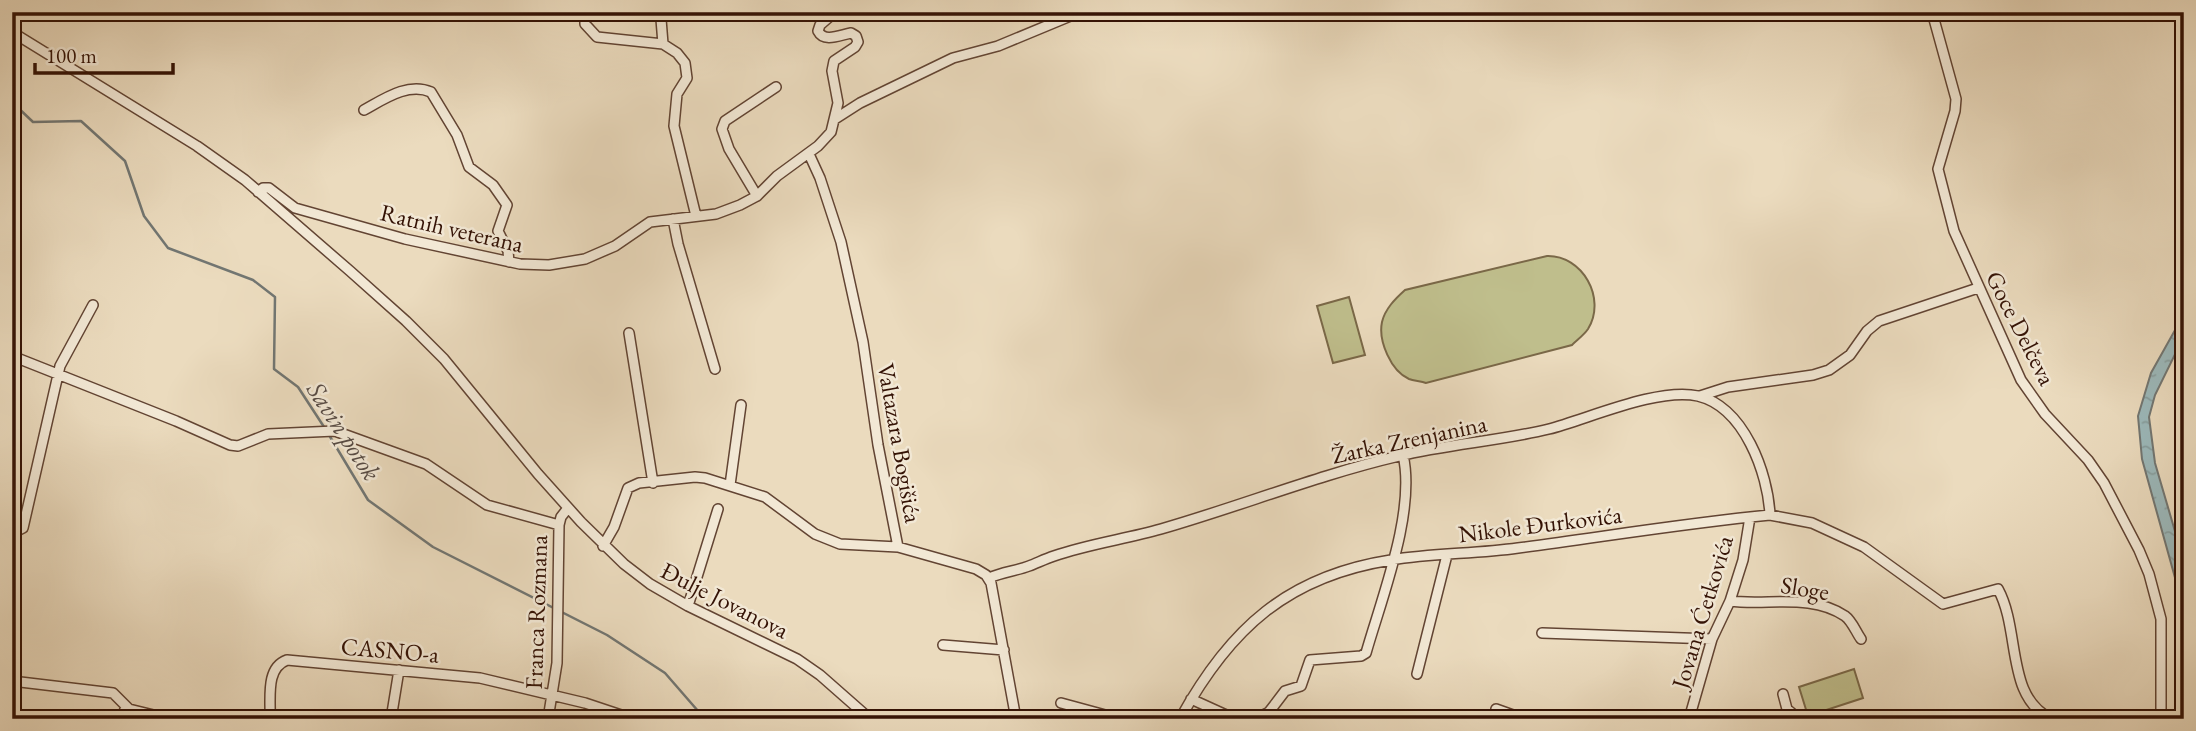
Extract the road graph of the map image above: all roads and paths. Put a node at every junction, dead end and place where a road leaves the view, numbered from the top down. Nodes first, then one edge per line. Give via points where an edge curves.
1 (585, 12) edge
2 (664, 12) edge
3 (835, 12) edge
4 (1080, 12) edge
5 (1932, 12) edge
6 (12, 32) edge
7 (663, 44) junction
8 (776, 87) dead end
9 (364, 110) dead end
10 (835, 119) junction
11 (809, 154) junction
12 (258, 192) junction
13 (757, 195) junction
14 (696, 216) junction
15 (673, 219) junction
16 (509, 262) junction
17 (1978, 288) junction
18 (93, 305) dead end
19 (629, 333) dead end
20 (12, 356) edge
21 (715, 369) dead end
22 (59, 374) junction
23 (1700, 396) junction
24 (741, 405) dead end
25 (1402, 455) junction
26 (653, 483) junction
27 (730, 485) junction
28 (568, 508) junction
29 (718, 509) dead end
30 (1770, 515) junction
31 (1750, 517) junction
32 (559, 525) junction
33 (12, 530) edge
34 (603, 546) junction
35 (898, 547) junction
36 (1447, 555) junction
37 (1392, 560) junction
38 (989, 578) junction
39 (1730, 601) junction
40 (688, 606) junction
41 (1542, 633) dead end
42 (1712, 639) junction
43 (1861, 639) dead end
44 (943, 645) dead end
45 (1004, 650) junction
46 (399, 670) junction
47 (1417, 674) dead end
48 (12, 681) edge
49 (553, 694) junction
50 (1783, 694) dead end
51 (1191, 699) junction
52 (1061, 703) dead end
53 (126, 707) junction
54 (1496, 709) dead end
55 (152, 717) edge
56 (2158, 718) edge
57 (121, 719) edge
58 (170, 719) edge
59 (270, 719) edge
60 (391, 719) edge
61 (548, 719) edge
62 (633, 719) edge
63 (661, 719) edge
64 (677, 719) edge
65 (870, 719) edge
66 (1016, 719) edge
67 (1120, 719) edge
68 (1180, 719) edge
69 (1235, 719) edge
70 (1255, 719) edge
71 (1524, 719) edge
72 (1689, 719) edge
73 (1799, 719) edge
74 (2052, 719) edge

1 - 7 street via 586,24 597,37
2 - 7 street
3 - 10 street via 820,25 821,36 851,33 858,42 832,65 838,103
4 - 10 street, Ratnih veterana via 998,46 953,58
5 - 17 street, Goce Delčeva via 1956,99 1938,169 1941,187
6 - 12 street via 197,146
7 - 14 street via 677,53 687,69 677,94 674,126
8 - 13 street via 725,121 722,129
9 - 16 street via 399,92 431,92 457,135 469,167 493,185 507,205 499,231
10 - 11 street, Ratnih veterana via 831,132
11 - 13 street, Ratnih veterana
11 - 35 street, Valtazara Bogišića via 843,254 863,342
12 - 16 street, Ratnih veterana via 269,188 295,208
12 - 28 street, Đulje Jovanova via 444,359
13 - 14 street, Ratnih veterana via 730,210
14 - 15 street, Ratnih veterana
15 - 16 street, Ratnih veterana via 650,222 615,246 585,259 534,266
15 - 21 street
17 - 23 street, Žarka Zrenjanina via 1886,317 1867,331 1845,360 1822,373 1728,387
17 - 56 street, Goce Delčeva via 2021,380 2104,483 2139,550 2161,619
18 - 22 street
19 - 26 street
20 - 22 street
22 - 32 street via 234,446 268,434 335,431 426,464 487,505
22 - 33 street via 23,528
23 - 25 street, Žarka Zrenjanina via 1658,398 1551,428
23 - 30 street via 1732,418 1753,449 1766,479
24 - 27 street
25 - 37 street via 1406,494
25 - 38 street, Žarka Zrenjanina
26 - 27 street via 695,477
26 - 34 street via 628,488
27 - 35 street via 765,497 815,534 840,544
28 - 32 street, Franca Rozmana
28 - 34 street, Đulje Jovanova
29 - 40 street
30 - 31 street, Nikole Đurkovića
30 - 74 street, Nikole Đurkovića via 1812,523 1864,547 1943,604 1997,589 2006,605 2023,691 2037,710
31 - 36 street, Nikole Đurkovića
31 - 39 street, Jovana Ćetkovića
32 - 49 street, Franca Rozmana
34 - 40 street, Đulje Jovanova
35 - 38 street, Valtazara Bogišića via 976,569
36 - 37 street, Nikole Đurkovića
36 - 47 street
37 - 51 street, Nikole Đurkovića via 1319,579 1281,599 1240,634
37 - 70 street via 1366,653 1310,660 1301,686 1285,691 1269,712
38 - 45 street
39 - 42 street, Jovana Ćetkovića
39 - 43 street, Sloge via 1814,604 1845,616
40 - 65 street, Đulje Jovanova via 797,659
41 - 42 street
42 - 72 street, Jovana Ćetkovića
44 - 45 street
45 - 66 street
46 - 49 street, CASNO-a via 480,678
46 - 59 street, CASNO-a via 282,662 273,673
46 - 60 street
48 - 53 street via 113,693
49 - 61 street, Franca Rozmana
49 - 62 street, CASNO-a
50 - 73 street via 1787,709
51 - 68 street, Nikole Đurkovića
51 - 69 street
52 - 67 street
53 - 55 street
53 - 57 street
54 - 71 street
55 - 58 street
63 - 64 street

